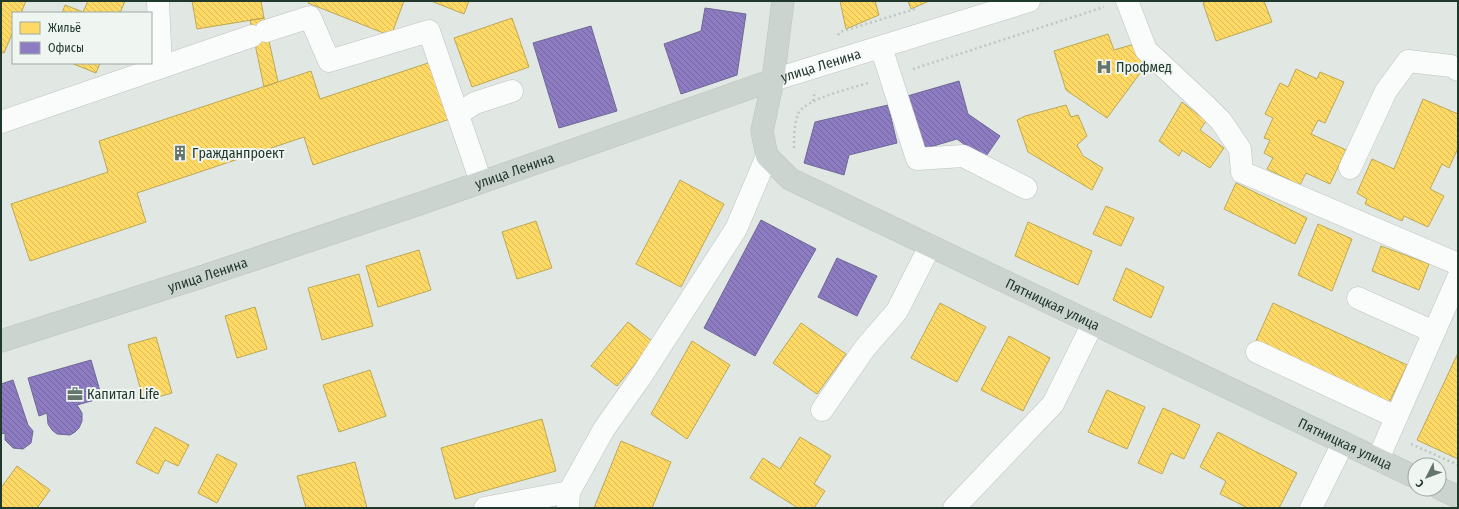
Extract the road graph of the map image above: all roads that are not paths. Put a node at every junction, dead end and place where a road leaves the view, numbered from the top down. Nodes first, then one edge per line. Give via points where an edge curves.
1 (158, 1) edge
2 (783, 1) edge
3 (1029, 1) edge
4 (1118, 3) edge
5 (881, 47) junction
6 (161, 68) junction
7 (1458, 70) edge
8 (773, 80) junction
9 (512, 91) dead end
10 (458, 114) junction
11 (1, 122) edge
12 (767, 156) junction
13 (1350, 168) dead end
14 (481, 182) junction
15 (1026, 188) dead end
16 (930, 246) junction
17 (1458, 264) edge
18 (1458, 278) edge
19 (1358, 298) dead end
20 (1093, 324) junction
21 (1434, 332) junction
22 (1, 341) edge
23 (1256, 352) dead end
24 (822, 410) dead end
25 (1393, 425) junction
26 (1343, 443) junction
27 (1378, 459) junction
28 (1407, 473) edge
29 (1447, 492) edge
30 (1458, 497) edge
31 (568, 500) edge
32 (485, 508) edge
33 (954, 508) edge
34 (1311, 508) edge

1 - 6 street
2 - 8 main road
3 - 5 street, улица Ленина
4 - 17 street via 1146,50 1221,121 1240,149 1242,172
5 - 8 street, улица Ленина
5 - 15 street via 917,159 963,156
6 - 10 street via 310,17 329,60 429,31
6 - 11 street
7 - 13 street via 1451,66 1408,61 1386,91
8 - 12 main road via 762,131
8 - 14 main road, улица Ленина
9 - 10 street via 475,103
10 - 14 street
12 - 16 main road, Пятницкая улица via 790,179
12 - 31 street via 736,230 604,429
14 - 22 main road, улица Ленина via 198,278
16 - 20 main road, Пятницкая улица
16 - 24 street via 897,311 865,348
18 - 21 street
19 - 21 street
20 - 26 main road, Пятницкая улица
20 - 33 street via 1053,404
21 - 25 street
23 - 25 street
25 - 27 street
26 - 27 main road, Пятницкая улица
26 - 34 street
27 - 28 main road, Пятницкая улица
29 - 30 main road
31 - 32 street

